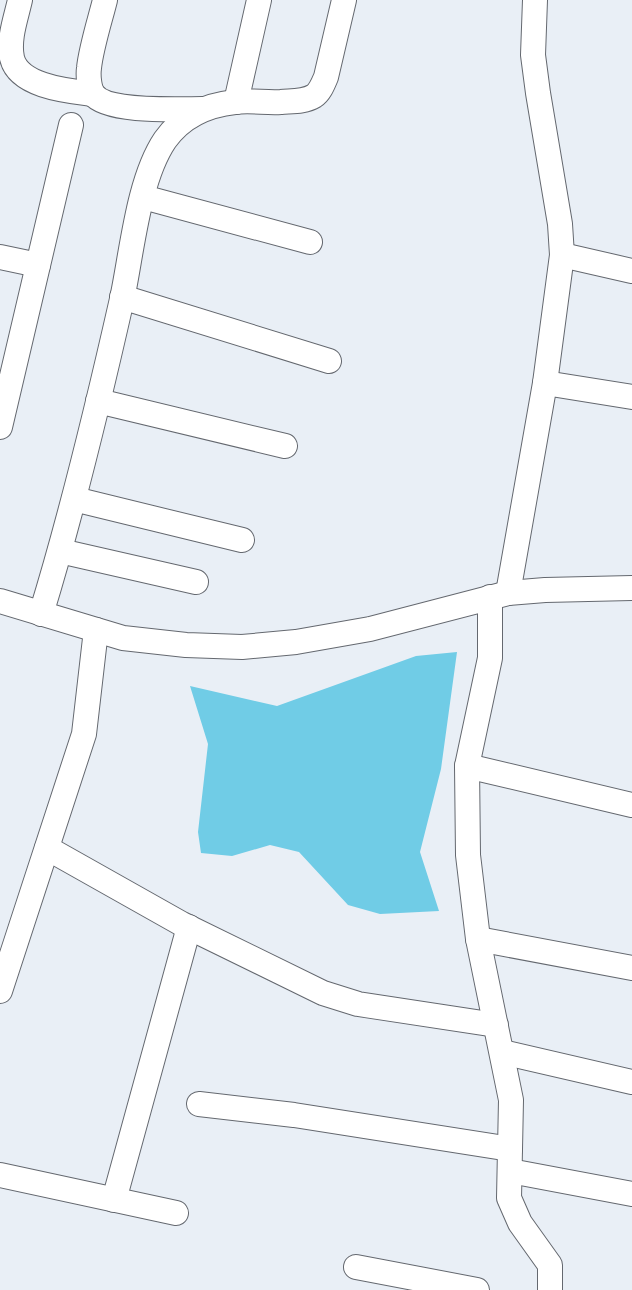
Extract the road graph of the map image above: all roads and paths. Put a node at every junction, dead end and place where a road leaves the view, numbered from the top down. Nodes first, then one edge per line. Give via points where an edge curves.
1 (20, 0) edge
2 (105, 0) edge
3 (260, 0) edge
4 (344, 0) edge
5 (535, 0) edge
6 (94, 94) junction
7 (236, 102) junction
8 (202, 109) junction
9 (71, 125) dead end
10 (143, 197) junction
11 (310, 242) dead end
12 (562, 254) junction
13 (0, 257) edge
14 (38, 264) junction
15 (632, 271) edge
16 (122, 297) junction
17 (329, 361) dead end
18 (545, 383) junction
19 (632, 397) edge
20 (98, 401) junction
21 (0, 427) edge
22 (285, 446) dead end
23 (74, 499) junction
24 (242, 540) dead end
25 (60, 551) junction
26 (196, 582) dead end
27 (632, 588) edge
28 (499, 595) junction
29 (0, 601) edge
30 (41, 614) junction
31 (96, 630) junction
32 (467, 766) junction
33 (632, 805) edge
34 (47, 848) junction
35 (189, 927) junction
36 (8, 938) edge
37 (478, 939) junction
38 (632, 968) edge
39 (0, 990) edge
40 (496, 1024) junction
41 (502, 1052) junction
42 (632, 1082) edge
43 (199, 1104) dead end
44 (510, 1160) junction
45 (0, 1175) edge
46 (632, 1194) edge
47 (114, 1200) junction
48 (176, 1213) dead end
49 (356, 1267) dead end
50 (477, 1290) edge
51 (550, 1290) edge

1 - 6 street via 12,30 12,59 20,71 34,81 57,89
2 - 6 street via 89,67 89,82
3 - 7 street
4 - 7 street via 326,77 314,96 299,101
5 - 12 street via 533,55
6 - 8 street via 104,102 139,108
7 - 8 street
8 - 10 street via 181,122 166,139 149,172
9 - 14 street
10 - 11 street
10 - 16 street
12 - 15 street
12 - 18 street
13 - 14 street
14 - 21 street
16 - 17 street
16 - 20 street
18 - 19 street
18 - 28 street
20 - 22 street
20 - 23 street
23 - 24 street
23 - 25 street
25 - 26 street
25 - 30 street
27 - 28 street via 545,590
28 - 31 street via 370,629 296,642 242,647 123,638
28 - 32 street via 490,658
29 - 30 street
30 - 31 street
31 - 34 street via 84,734
32 - 33 street
32 - 37 street via 468,855
34 - 35 street
34 - 36 street
35 - 40 street via 323,992 358,1004
35 - 47 street
36 - 39 street
37 - 38 street
37 - 40 street
40 - 41 street
41 - 42 street
41 - 44 street via 511,1100
43 - 44 street via 294,1115
44 - 46 street
44 - 51 street via 509,1198 520,1223 550,1265
45 - 47 street
47 - 48 street
49 - 50 street

